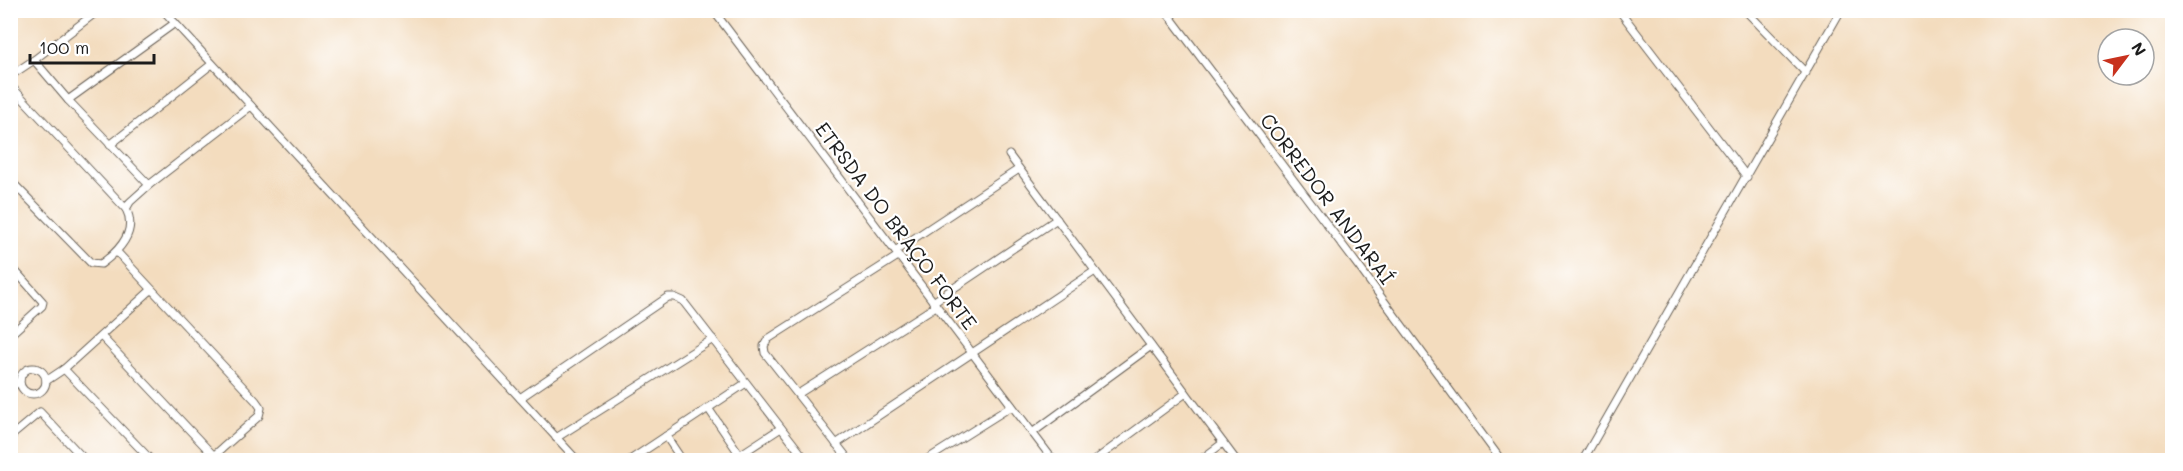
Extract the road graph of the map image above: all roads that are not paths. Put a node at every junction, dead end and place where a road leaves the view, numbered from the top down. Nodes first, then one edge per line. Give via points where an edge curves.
1 (99, 10) edge
2 (163, 10) edge
3 (713, 10) edge
4 (1165, 10) edge
5 (1619, 10) edge
6 (1745, 10) edge
7 (1841, 10) edge
8 (175, 23) junction
9 (34, 60) junction
10 (212, 64) junction
11 (1806, 73) junction
12 (10, 76) edge
13 (10, 85) edge
14 (68, 100) junction
15 (251, 106) junction
16 (110, 145) junction
17 (1009, 155) dead end
18 (1019, 169) junction
19 (1747, 177) junction
20 (10, 180) edge
21 (149, 185) junction
22 (126, 209) junction
23 (1057, 219) junction
24 (117, 252) junction
25 (897, 254) junction
26 (10, 265) edge
27 (1095, 271) junction
28 (151, 290) junction
29 (935, 304) junction
30 (10, 335) edge
31 (101, 336) junction
32 (713, 339) junction
33 (1150, 346) junction
34 (972, 353) junction
35 (64, 369) junction
36 (20, 380) junction
37 (46, 381) junction
38 (746, 383) junction
39 (10, 389) edge
40 (1186, 393) junction
41 (798, 394) junction
42 (520, 398) junction
43 (1012, 406) junction
44 (708, 408) junction
45 (781, 428) junction
46 (1032, 433) junction
47 (666, 436) junction
48 (10, 437) edge
49 (556, 438) junction
50 (1223, 443) junction
51 (836, 444) junction
52 (10, 454) edge
53 (740, 454) junction
54 (212, 458) edge
55 (1051, 458) edge
56 (17, 460) edge
57 (85, 460) edge
58 (151, 460) edge
59 (576, 460) edge
60 (630, 460) edge
61 (682, 460) edge
62 (732, 460) edge
63 (806, 460) edge
64 (849, 460) edge
65 (926, 460) edge
66 (1040, 460) edge
67 (1095, 460) edge
68 (1200, 460) edge
69 (1236, 460) edge
70 (1501, 460) edge
71 (1583, 460) edge

1 - 9 street
2 - 8 street
3 - 25 street, ETRSDA DO BRAÇO FORTE
4 - 70 street, CORREDOR ANDARAÍ
5 - 19 street
6 - 11 street
7 - 11 street
8 - 10 street
8 - 14 street
9 - 12 street
9 - 14 street
10 - 15 street
10 - 16 street
11 - 19 street
13 - 22 street
14 - 16 street
15 - 21 street
15 - 42 street
16 - 21 street
17 - 18 street
18 - 23 street
18 - 25 street
19 - 71 street
20 - 24 street via 91,263 101,264
21 - 22 street
22 - 24 street via 131,227
23 - 27 street
23 - 29 street
24 - 28 street
25 - 29 street, ETRSDA DO BRAÇO FORTE
25 - 41 street via 768,339 765,353
26 - 30 street via 43,302
27 - 33 street
27 - 34 street
28 - 31 street
28 - 54 street via 261,408 258,416
29 - 34 street, ETRSDA DO BRAÇO FORTE
29 - 41 street
31 - 35 street
31 - 54 street
32 - 38 street
32 - 42 street via 683,301 668,297
32 - 49 street
33 - 40 street
33 - 46 street
34 - 43 street, ETRSDA DO BRAÇO FORTE
34 - 51 street
35 - 37 street
35 - 58 street
36 - 37 street via 23,372 31,368 43,373
36 - 37 street via 25,392 33,395 41,392
36 - 39 street
38 - 44 street
38 - 45 street
40 - 50 street
40 - 67 street
41 - 51 street
42 - 49 street
43 - 46 street, ETRSDA DO BRAÇO FORTE
43 - 65 street
44 - 47 street
44 - 53 street
45 - 53 street
45 - 63 street
46 - 55 street, ETRSDA DO BRAÇO FORTE
47 - 60 street
47 - 61 street
48 - 57 street via 39,412
49 - 59 street
50 - 68 street
50 - 69 street
51 - 64 street
52 - 56 street
53 - 62 street
55 - 66 street

